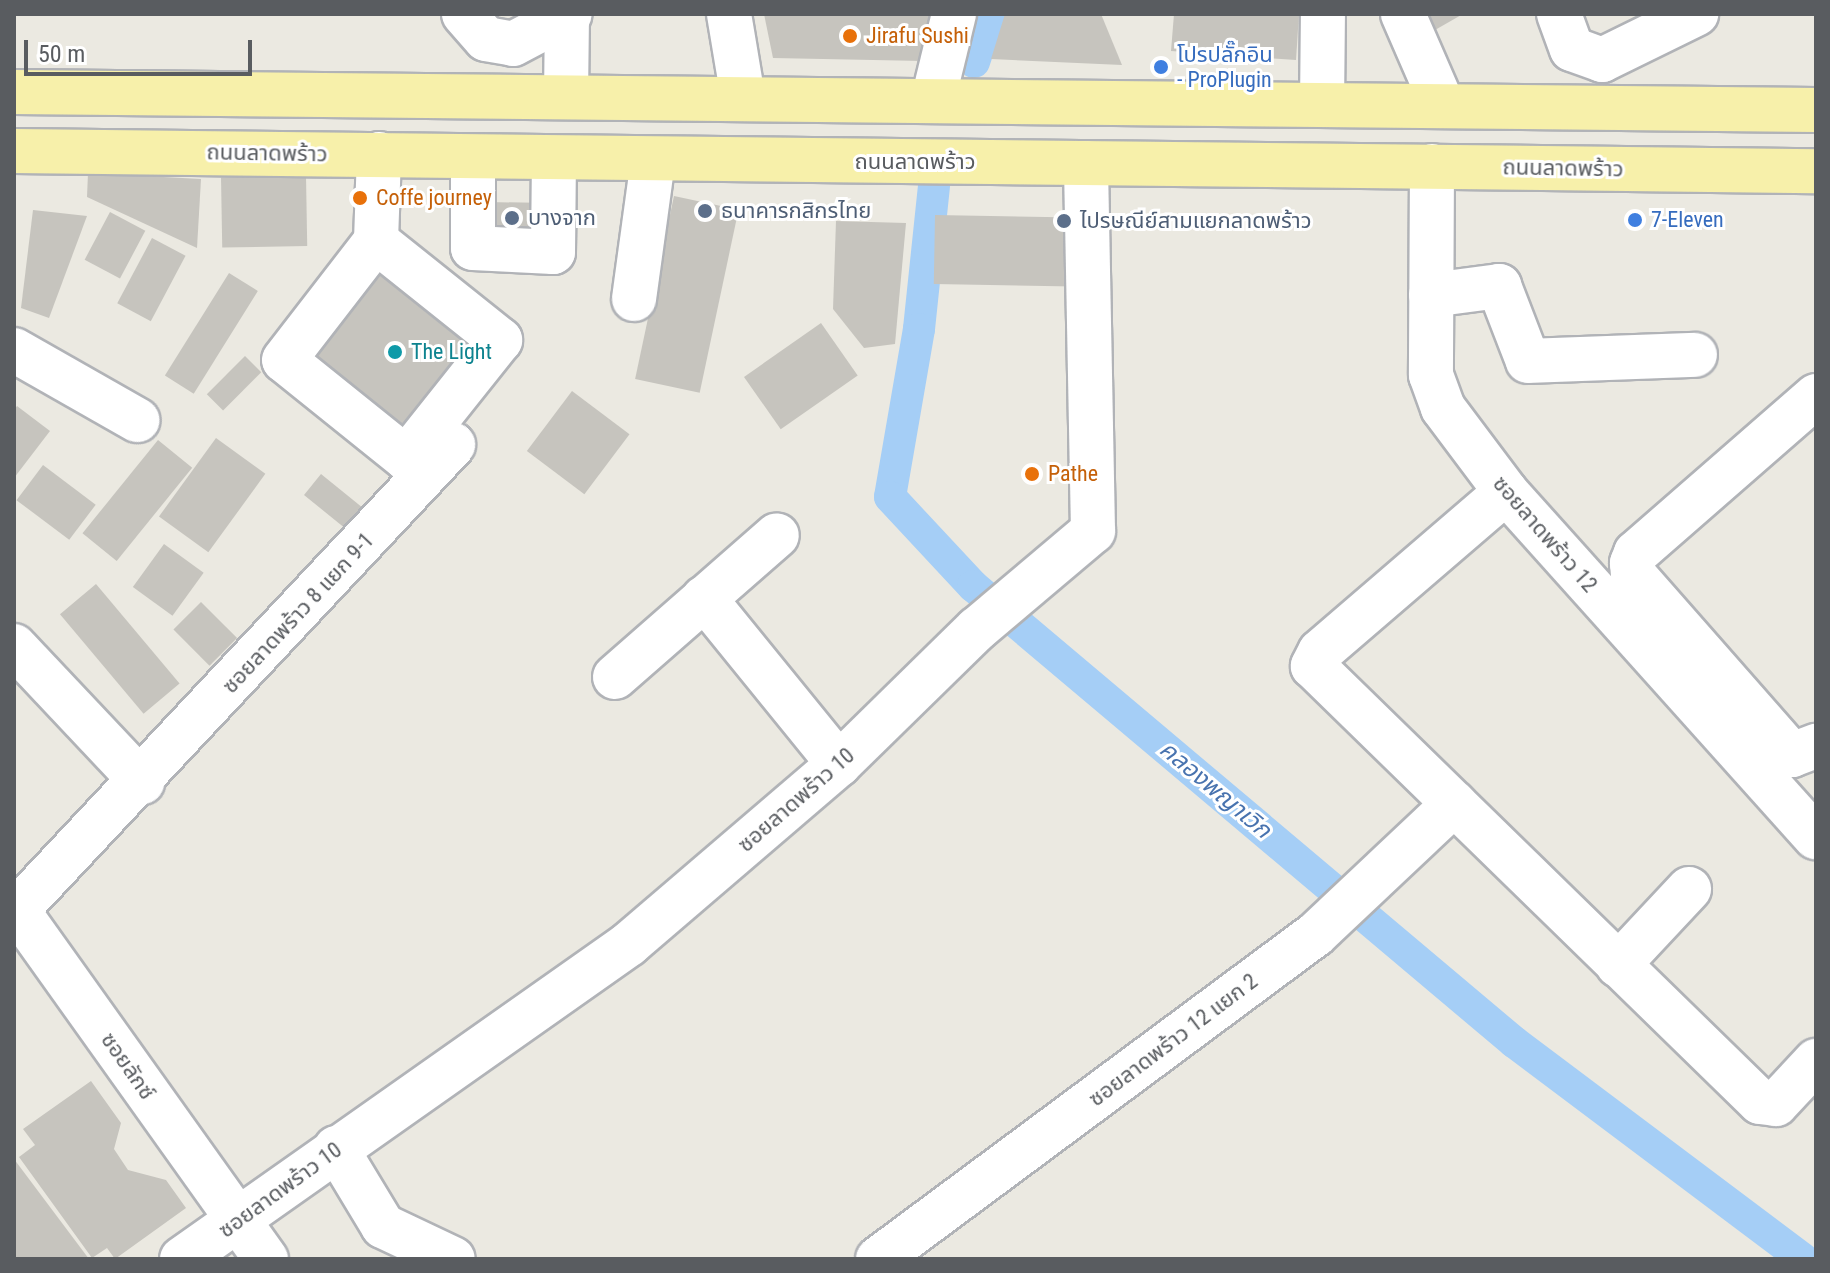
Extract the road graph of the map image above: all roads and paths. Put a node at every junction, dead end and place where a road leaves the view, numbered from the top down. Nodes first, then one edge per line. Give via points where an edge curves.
1 (464, 14) edge
2 (729, 14) edge
3 (954, 14) edge
4 (1323, 14) edge
5 (1403, 14) edge
6 (1559, 14) edge
7 (1696, 14) edge
8 (568, 15) edge
9 (14, 92) edge
10 (566, 97) junction
11 (657, 97) junction
12 (743, 98) junction
13 (827, 99) junction
14 (933, 100) junction
15 (1322, 105) junction
16 (1443, 106) junction
17 (1816, 110) edge
18 (14, 151) edge
19 (379, 154) junction
20 (473, 157) junction
21 (554, 158) junction
22 (653, 160) junction
23 (826, 162) junction
24 (1086, 163) junction
25 (1432, 166) junction
26 (1816, 171) edge
27 (376, 241) junction
28 (1431, 295) junction
29 (634, 299) dead end
30 (14, 350) edge
31 (1695, 355) dead end
32 (1816, 396) edge
33 (137, 420) dead end
34 (454, 444) dead end
35 (1506, 492) junction
36 (777, 535) dead end
37 (704, 598) junction
38 (14, 646) edge
39 (615, 677) dead end
40 (1816, 746) edge
41 (839, 764) junction
42 (142, 782) junction
43 (1454, 804) junction
44 (1816, 837) edge
45 (1689, 889) dead end
46 (16, 911) edge
47 (1618, 965) junction
48 (1816, 1061) edge
49 (336, 1148) junction
50 (238, 1222) junction
51 (887, 1257) edge
52 (182, 1259) edge
53 (266, 1259) edge
54 (453, 1259) edge

1 - 8 street via 486,39 503,44 524,40
2 - 12 street
3 - 14 street
4 - 15 street
5 - 16 street
6 - 7 street via 1572,49 1602,60
8 - 10 street
9 - 10 main road
10 - 11 main road
11 - 12 main road
11 - 22 main road
12 - 13 main road
13 - 14 main road
13 - 23 main road
14 - 15 main road
15 - 16 main road
16 - 17 main road
18 - 19 main road, ถนนลาดพร้าว
19 - 20 main road, ถนนลาดพร้าว
19 - 27 street
20 - 21 main road, ถนนลาดพร้าว
20 - 21 street via 473,248 553,252
21 - 22 main road, ถนนลาดพร้าว
22 - 23 main road, ถนนลาดพร้าว
22 - 29 street
23 - 24 main road, ถนนลาดพร้าว
24 - 25 main road, ถนนลาดพร้าว
24 - 41 street, ซอยลาดพร้าว 10 via 1093,531 977,629
25 - 26 main road, ถนนลาดพร้าว
25 - 28 street, ซอยลาดพร้าว 12
27 - 27 street via 284,360 407,458 500,340
28 - 31 street via 1499,286 1528,361
28 - 35 street, ซอยลาดพร้าว 12 via 1434,390
30 - 33 street
32 - 40 street via 1636,553 1632,563 1633,574 1792,755
34 - 42 street, ซอยลาดพร้าว 8 แยก 9-1
35 - 43 street via 1312,662
35 - 44 street, ซอยลาดพร้าว 12
36 - 37 street
37 - 39 street
37 - 41 street
38 - 42 street
41 - 49 street, ซอยลาดพร้าว 10 via 789,830
42 - 46 street, ซอยลาดพร้าว 8 แยก 9-1
43 - 47 street
43 - 51 street, ซอยลาดพร้าว 12 แยก 2 via 1316,934
45 - 47 street
46 - 50 street, ซอยลักซ์
47 - 48 street via 1760,1102 1776,1104
49 - 50 street, ซอยลาดพร้าว 10
49 - 54 street via 383,1226
50 - 52 street, ซอยลาดพร้าว 10
50 - 53 street, ซอยลักซ์

